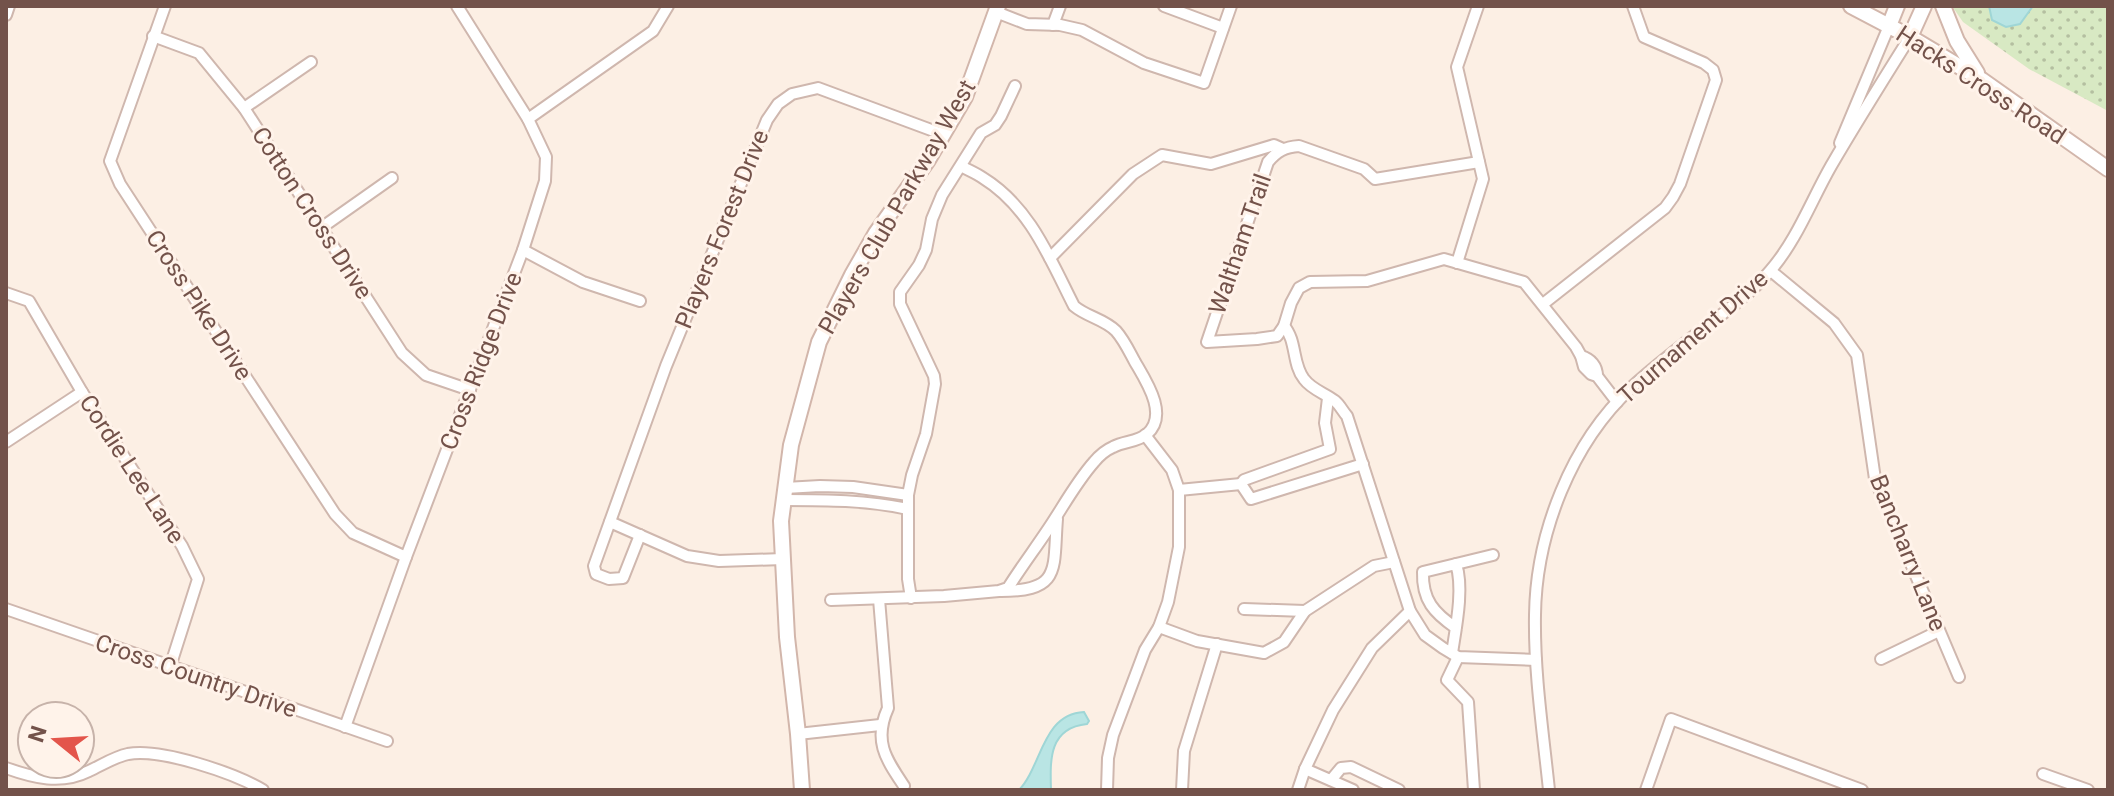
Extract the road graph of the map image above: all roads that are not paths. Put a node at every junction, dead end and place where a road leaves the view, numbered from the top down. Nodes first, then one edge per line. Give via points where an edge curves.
1 (9, 6) edge
2 (165, 6) edge
3 (457, 6) edge
4 (668, 6) edge
5 (1060, 6) edge
6 (1164, 6) edge
7 (1231, 6) edge
8 (1478, 6) edge
9 (1633, 6) edge
10 (1851, 6) edge
11 (1897, 6) edge
12 (1924, 6) edge
13 (1943, 6) edge
14 (997, 9) edge
15 (6, 15) edge
16 (1053, 25) junction
17 (1889, 26) junction
18 (1223, 28) junction
19 (153, 36) junction
20 (1910, 37) junction
21 (311, 62) dead end
22 (1982, 80) junction
23 (1015, 86) dead end
24 (244, 108) junction
25 (528, 119) junction
26 (942, 134) junction
27 (1281, 150) junction
28 (1479, 162) junction
29 (961, 166) junction
30 (1830, 168) junction
31 (2108, 168) edge
32 (392, 178) dead end
33 (321, 228) junction
34 (523, 250) junction
35 (1050, 258) junction
36 (1457, 263) junction
37 (1771, 271) junction
38 (6, 293) edge
39 (640, 301) dead end
40 (1543, 304) junction
41 (1284, 326) junction
42 (470, 390) junction
43 (82, 392) junction
44 (1328, 398) junction
45 (1617, 402) junction
46 (1145, 435) junction
47 (6, 442) edge
48 (1363, 464) junction
49 (1241, 484) junction
50 (840, 487) junction
51 (866, 489) junction
52 (1179, 490) junction
53 (785, 494) junction
54 (908, 495) junction
55 (840, 500) junction
56 (865, 502) junction
57 (908, 509) junction
58 (1058, 514) junction
59 (610, 522) junction
60 (640, 535) junction
61 (1493, 555) dead end
62 (406, 557) junction
63 (783, 559) junction
64 (1394, 562) junction
65 (1456, 564) junction
66 (999, 591) junction
67 (911, 598) junction
68 (879, 599) junction
69 (831, 600) dead end
70 (6, 609) edge
71 (1244, 609) dead end
72 (1305, 611) junction
73 (1410, 611) junction
74 (1159, 627) junction
75 (1456, 628) junction
76 (1939, 631) junction
77 (1217, 644) junction
78 (1455, 655) junction
79 (1881, 659) dead end
80 (1536, 660) junction
81 (170, 667) junction
82 (1959, 677) dead end
83 (880, 725) junction
84 (345, 727) junction
85 (798, 734) junction
86 (387, 741) dead end
87 (6, 768) edge
88 (1305, 769) junction
89 (2043, 774) dead end
90 (1331, 780) junction
91 (904, 786) dead end
92 (263, 790) edge
93 (802, 790) edge
94 (1107, 790) edge
95 (1182, 790) edge
96 (1298, 790) edge
97 (1353, 790) edge
98 (1399, 790) edge
99 (1474, 790) edge
100 (1549, 790) edge
101 (1646, 790) edge
102 (1862, 790) edge
103 (2088, 790) edge

1 - 15 street
2 - 19 street, Cross Pike Drive
3 - 25 street, Cross Ridge Drive
4 - 25 street via 653,31
5 - 16 street
6 - 18 street
7 - 18 street
8 - 28 street via 1457,67
9 - 40 street via 1644,37 1704,63 1716,80 1680,184 1665,208
10 - 17 street, Hacks Cross Road
11 - 17 street, Tournament Drive
12 - 20 street, Tournament Drive
13 - 22 street
14 - 16 street via 1019,22
14 - 26 street, Players Club Parkway West via 965,97
16 - 18 street via 1082,30 1144,63 1204,83
17 - 20 street, Hacks Cross Road
17 - 30 street, Tournament Drive
19 - 24 street, Cotton Cross Drive via 199,53
19 - 62 street, Cross Pike Drive via 110,161 120,184 335,514 353,533
20 - 22 street, Hacks Cross Road
20 - 30 street, Tournament Drive
21 - 24 street
22 - 31 street, Hacks Cross Road
23 - 29 street via 995,125 981,133
24 - 33 street, Cotton Cross Drive
25 - 34 street, Cross Ridge Drive via 546,157 546,169
26 - 53 street, Players Club Parkway West via 876,233 819,342 791,445
26 - 59 street, Players Forest Drive via 818,88 792,94 778,104 671,352
27 - 28 street via 1299,146 1364,169 1375,179
27 - 35 street via 1274,145 1211,164 1162,155 1133,174
27 - 41 street, Waltham Trail via 1268,162 1207,342 1277,336
28 - 36 street via 1483,179
29 - 35 street via 1010,199 1030,221
29 - 54 street via 942,195 919,265 900,292 900,304 935,384
30 - 37 street, Tournament Drive
32 - 33 street
33 - 42 street, Cotton Cross Drive via 402,353 426,375
34 - 39 street via 583,282
34 - 42 street, Cross Ridge Drive
35 - 46 street via 1074,306 1116,330 1151,391 1157,415
36 - 40 street via 1524,282
36 - 41 street via 1444,259 1367,281 1310,282 1299,288
37 - 45 street, Tournament Drive
37 - 76 street, Bancharry Lane via 1834,323 1857,355 1875,479
38 - 43 street, Cordie Lee Lane via 29,301
40 - 45 street via 1584,367
41 - 44 street via 1303,378
42 - 62 street, Cross Ridge Drive
43 - 47 street
43 - 81 street, Cordie Lee Lane via 198,579
44 - 48 street via 1347,416
44 - 49 street via 1330,449
45 - 80 street, Tournament Drive via 1573,468 1549,528 1537,581
46 - 52 street via 1172,470
46 - 58 street via 1097,458
48 - 49 street via 1251,499
48 - 64 street
49 - 52 street
50 - 51 street
50 - 53 street
50 - 55 street
51 - 54 street
51 - 56 street
52 - 74 street via 1179,547
53 - 55 street
53 - 63 street, Players Club Parkway West
54 - 57 street
55 - 56 street
56 - 57 street
57 - 67 street
58 - 66 street via 1008,588
58 - 66 street via 1051,576 1026,591
59 - 60 street
59 - 60 street, Players Forest Drive via 594,566 596,574 623,578
60 - 63 street via 687,556
61 - 65 street
62 - 84 street, Cross Ridge Drive
63 - 85 street, Players Club Parkway West
64 - 72 street via 1374,566
64 - 73 street
65 - 75 street
65 - 75 street via 1423,572 1429,603
66 - 67 street
67 - 68 street
68 - 69 street
68 - 83 street via 888,708
70 - 81 street, Cross Country Drive
71 - 72 street
72 - 77 street via 1284,642 1264,653
73 - 78 street via 1425,635
73 - 88 street via 1372,648 1333,710
74 - 77 street
74 - 94 street via 1113,735
75 - 78 street
76 - 79 street
76 - 82 street, Bancharry Lane
77 - 95 street via 1184,751
78 - 80 street
78 - 99 street via 1447,680 1468,702
80 - 100 street, Tournament Drive
81 - 84 street, Cross Country Drive
83 - 85 street
83 - 91 street via 882,746
84 - 86 street, Cross Country Drive
85 - 93 street, Players Club Parkway West
87 - 92 street via 61,779 121,756 150,753
88 - 90 street
88 - 96 street
89 - 103 street
90 - 97 street
90 - 98 street via 1341,768 1351,767
101 - 102 street via 1671,719

